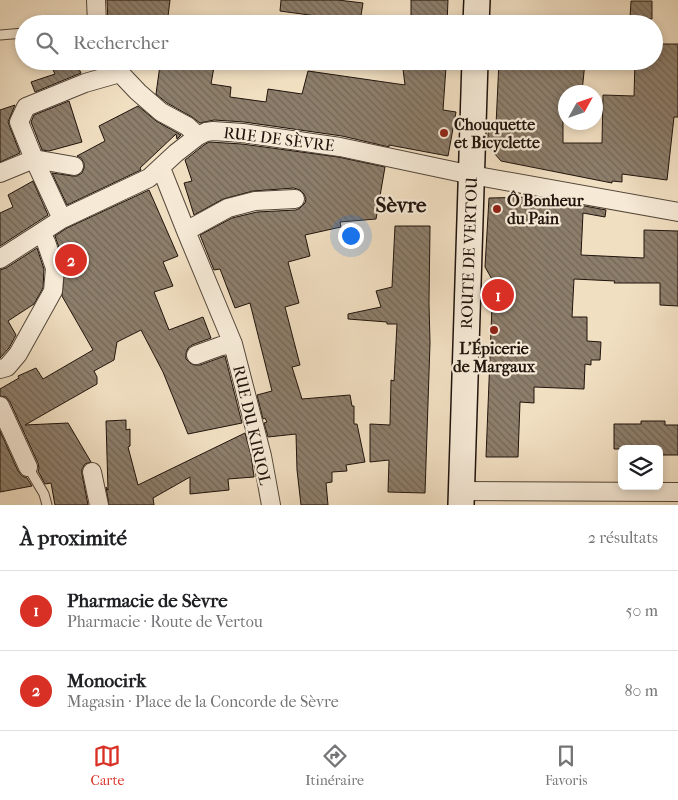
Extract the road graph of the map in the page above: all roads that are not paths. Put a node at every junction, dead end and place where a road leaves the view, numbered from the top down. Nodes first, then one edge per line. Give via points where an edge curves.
1 (96, 0) edge
2 (477, 0) edge
3 (97, 15) edge
4 (476, 15) edge
5 (15, 33) edge
6 (0, 35) edge
7 (110, 70) edge
8 (119, 70) edge
9 (475, 70) edge
10 (198, 136) junction
11 (34, 159) junction
12 (74, 166) dead end
13 (161, 168) junction
14 (0, 173) edge
15 (472, 175) junction
16 (295, 199) dead end
17 (678, 212) edge
18 (62, 219) junction
19 (186, 231) junction
20 (41, 233) junction
21 (0, 259) edge
22 (233, 344) junction
23 (196, 355) dead end
24 (0, 369) edge
25 (0, 406) edge
26 (28, 467) joint
27 (92, 472) dead end
28 (678, 492) edge
29 (461, 498) edge
30 (47, 505) edge
31 (99, 505) edge
32 (271, 505) edge

1 - 3 street
2 - 4 main road
5 - 6 lane
7 - 11 street via 26,107 18,122
8 - 10 street via 161,112
9 - 15 main road, ROUTE DE VERTOU
10 - 13 street, RUE DE SÈVRE
10 - 15 street, RUE DE SÈVRE via 206,132 224,132 340,147
11 - 12 street
11 - 14 street
11 - 18 street
13 - 18 street, RUE DE SÈVRE via 149,178
13 - 19 street, RUE DU KIRIOL
15 - 17 street, RUE DE SÈVRE
15 - 29 main road, ROUTE DE VERTOU
16 - 19 street via 255,201 228,208
18 - 20 street, RUE DE SÈVRE
19 - 22 street, RUE DU KIRIOL
20 - 21 street, RUE DE SÈVRE
20 - 24 street via 55,268 53,292 18,354 7,367
22 - 23 street, RUE DU KIRIOL
22 - 32 street, RUE DU KIRIOL
25 - 26 street
26 - 30 lane
27 - 31 street
28 - 29 street

